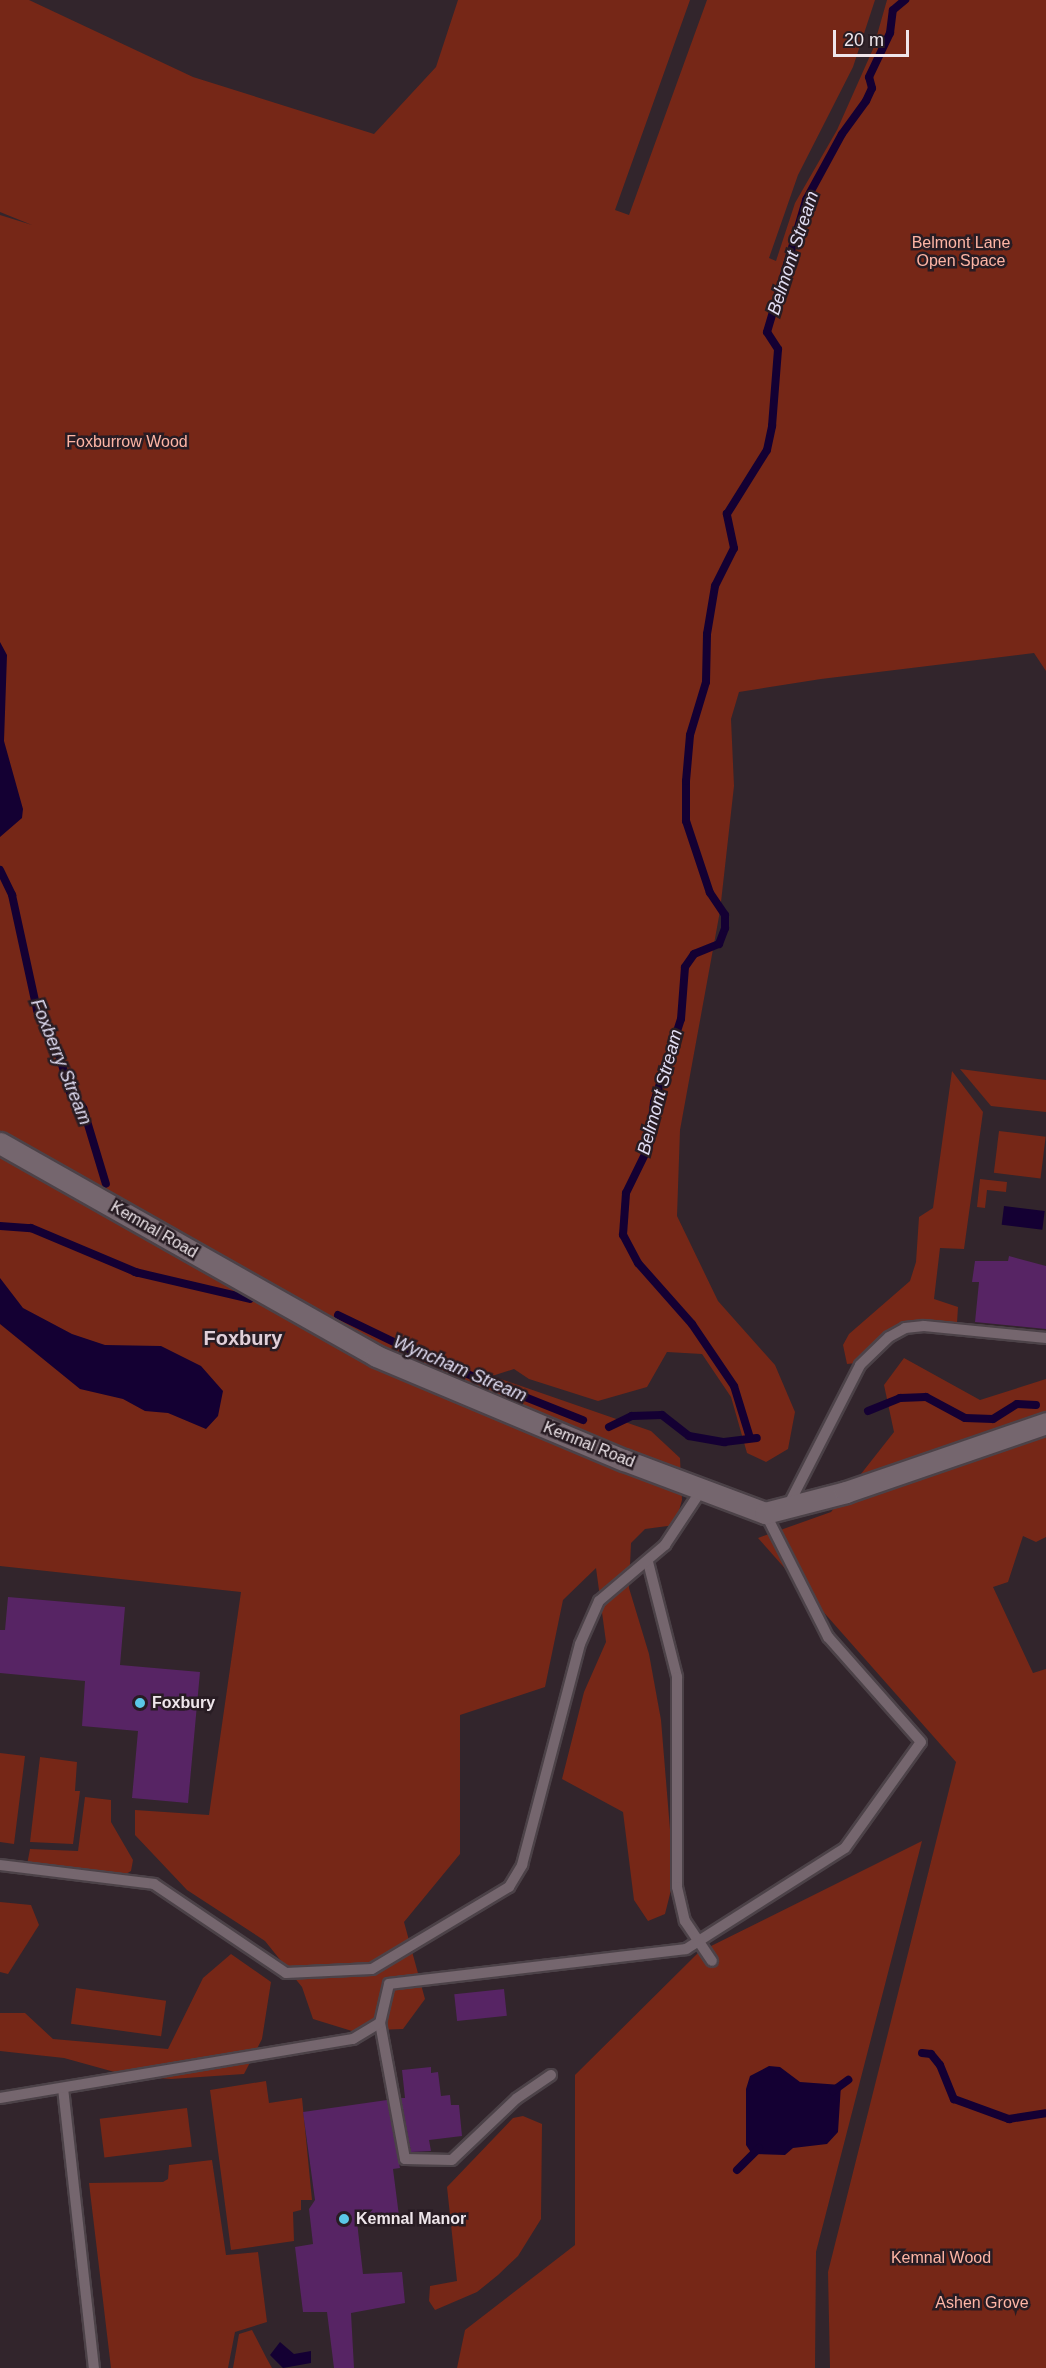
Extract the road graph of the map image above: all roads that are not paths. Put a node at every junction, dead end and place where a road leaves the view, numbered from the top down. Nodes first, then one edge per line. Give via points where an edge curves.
1 (0, 1143) edge
2 (1046, 1338) edge
3 (1046, 1423) edge
4 (702, 1489) junction
5 (787, 1507) junction
6 (765, 1512) junction
7 (648, 1562) junction
8 (0, 1865) edge
9 (697, 1942) junction
10 (712, 1961) dead end
11 (380, 2023) junction
12 (551, 2075) dead end
13 (63, 2088) junction
14 (0, 2098) edge
15 (94, 2368) edge

1 - 4 street, Kemnal Road via 376,1356
2 - 5 lane via 924,1326 905,1328 888,1337 860,1365
3 - 5 street via 846,1492
4 - 6 street, Kemnal Road
4 - 7 lane via 666,1545
5 - 6 street
6 - 9 lane via 828,1637 921,1742 846,1848
7 - 8 lane via 600,1601 580,1644 522,1865 509,1887 372,1969 286,1973 154,1884
7 - 9 lane via 677,1677 674,1858 685,1921
9 - 10 lane
9 - 11 lane via 686,1948 389,1984
11 - 12 lane via 405,2159 452,2160 516,2099
11 - 13 lane via 353,2040
13 - 14 lane
13 - 15 lane

